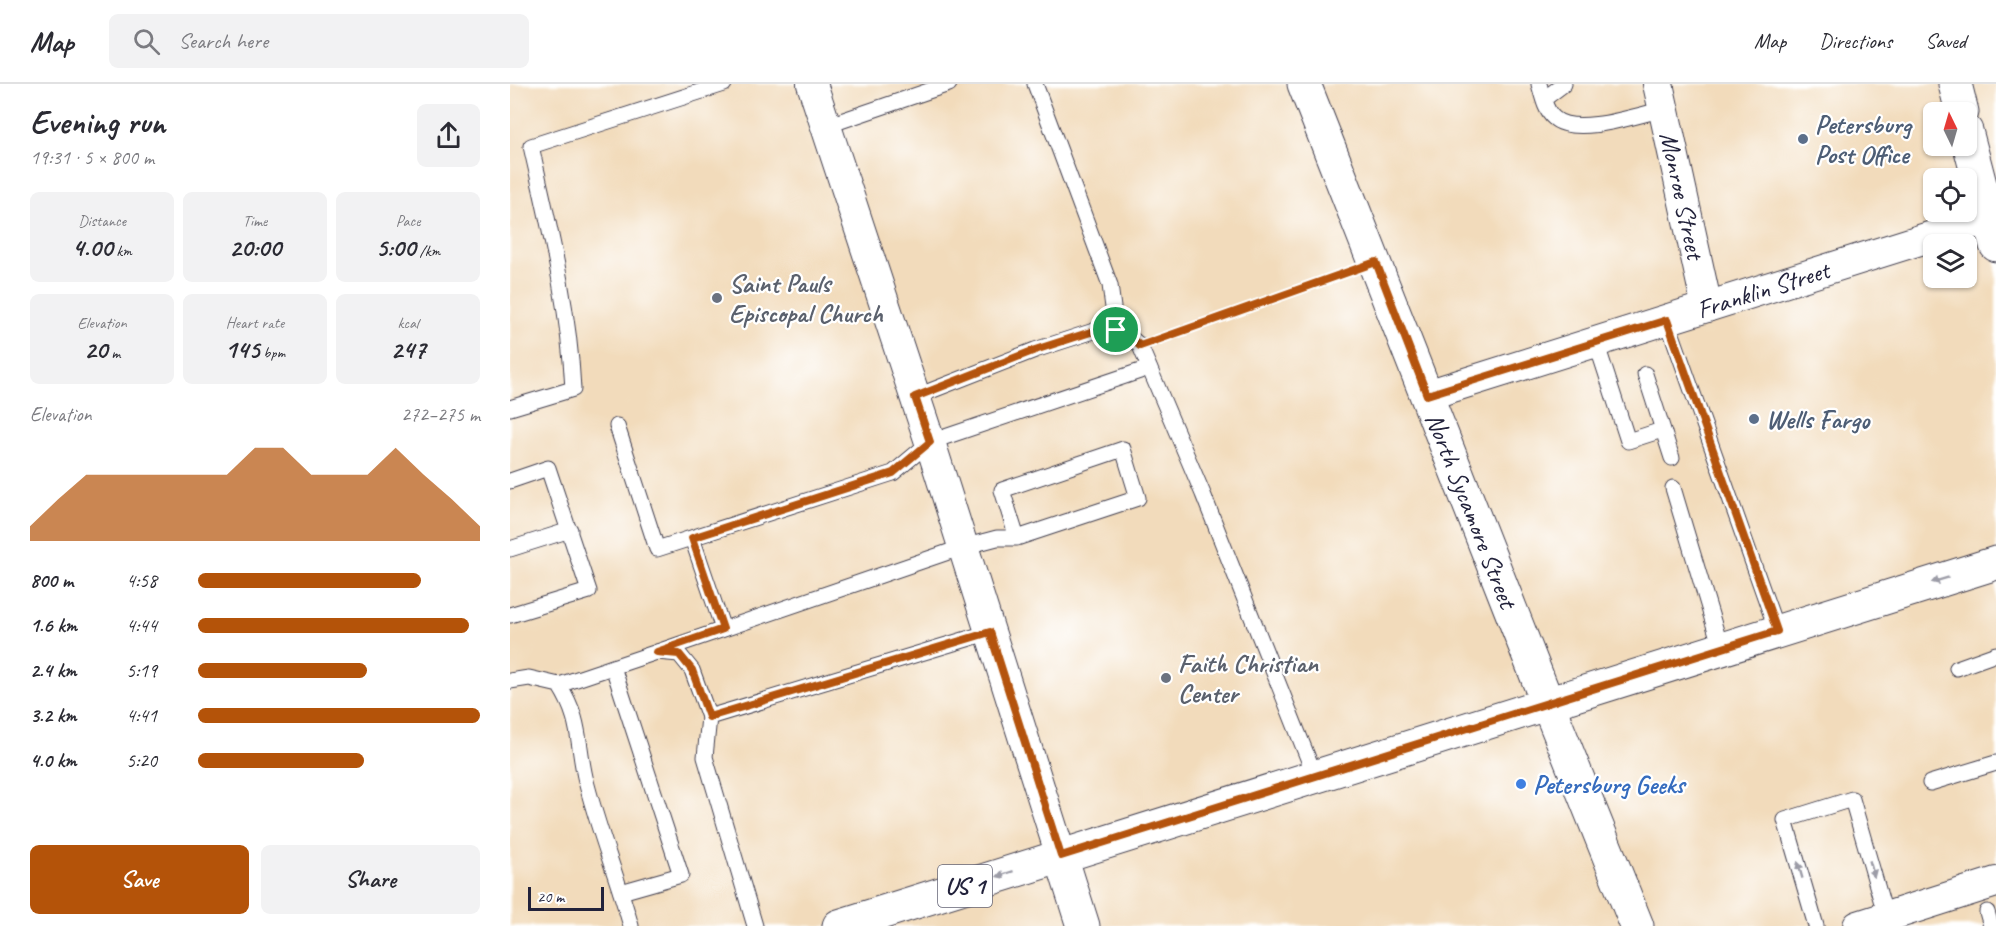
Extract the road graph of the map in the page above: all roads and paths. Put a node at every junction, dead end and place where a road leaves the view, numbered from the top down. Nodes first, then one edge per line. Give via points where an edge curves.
1 (724, 84) edge
2 (812, 84) edge
3 (949, 84) edge
4 (1035, 84) edge
5 (1304, 84) edge
6 (1539, 84) edge
7 (1564, 84) edge
8 (1954, 84) edge
9 (1661, 96) edge
10 (1544, 99) junction
11 (1959, 102) edge
12 (826, 126) junction
13 (1973, 156) edge
14 (1994, 227) edge
15 (1376, 262) junction
16 (1707, 308) junction
17 (1667, 320) junction
18 (1116, 330) junction
19 (1596, 342) junction
20 (1140, 346) junction
21 (1149, 368) junction
22 (1644, 374) dead end
23 (1427, 395) junction
24 (915, 397) junction
25 (510, 408) edge
26 (617, 426) dead end
27 (1662, 430) junction
28 (930, 442) junction
29 (1672, 458) dead end
30 (510, 481) edge
31 (1673, 488) dead end
32 (570, 530) junction
33 (692, 538) junction
34 (1017, 538) junction
35 (963, 547) junction
36 (510, 549) edge
37 (1996, 563) edge
38 (510, 615) edge
39 (723, 629) junction
40 (1777, 631) junction
41 (990, 632) junction
42 (1721, 648) junction
43 (657, 652) junction
44 (1996, 654) edge
45 (613, 667) junction
46 (1957, 668) dead end
47 (510, 681) edge
48 (559, 686) junction
49 (1546, 702) junction
50 (709, 717) junction
51 (1996, 763) edge
52 (1315, 776) junction
53 (1930, 783) dead end
54 (1061, 856) junction
55 (1996, 882) edge
56 (621, 892) junction
57 (1886, 917) junction
58 (860, 923) edge
59 (631, 926) edge
60 (755, 926) edge
61 (1083, 926) edge
62 (1637, 926) edge
63 (1816, 926) edge
64 (1858, 926) edge

1 - 25 lane via 531,146 557,261 573,389
2 - 12 street
3 - 12 lane
4 - 18 lane via 1110,285
5 - 15 main road, North Sycamore Street
6 - 10 lane
7 - 10 lane
8 - 11 main road
9 - 10 lane via 1585,126 1566,126 1552,117
9 - 16 street, Monroe Street
12 - 24 street
13 - 14 main road
14 - 16 street, Franklin Street
15 - 20 path
15 - 23 main road, North Sycamore Street
16 - 17 street, Franklin Street
17 - 19 street, Franklin Street
17 - 40 lane
18 - 20 lane
18 - 24 lane via 1100,329 1035,350
19 - 23 street, Franklin Street
19 - 27 lane via 1628,441
20 - 21 lane
21 - 28 lane
21 - 52 lane
22 - 27 lane
23 - 49 main road, North Sycamore Street
24 - 28 street
26 - 33 lane via 657,549
27 - 29 lane
28 - 33 lane via 893,473
28 - 35 street
30 - 32 lane via 548,468
31 - 42 lane
32 - 36 lane
32 - 38 lane via 589,591
33 - 39 lane
34 - 34 lane via 1138,498 1123,449 1002,490
34 - 35 lane via 997,538
35 - 39 lane
35 - 41 street
37 -> 40 main road, US 1
39 - 43 lane
40 - 42 main road, US 1
41 - 50 lane
41 - 54 street
42 - 49 main road, US 1
43 - 45 lane
43 - 50 lane via 679,654 692,670
44 - 46 lane
45 - 48 lane
45 - 56 lane via 681,874
47 - 48 lane via 529,678
48 - 56 lane via 570,702 585,776
49 - 52 main road, US 1
49 - 62 main road, North Sycamore Street
50 - 60 lane via 705,757
51 - 53 lane
52 - 54 main road, US 1
54 -> 58 main road, US 1
54 - 61 main road
55 - 57 street
56 - 59 lane
63 -> 57 lane via 1785,820 1852,799
57 - 64 street

